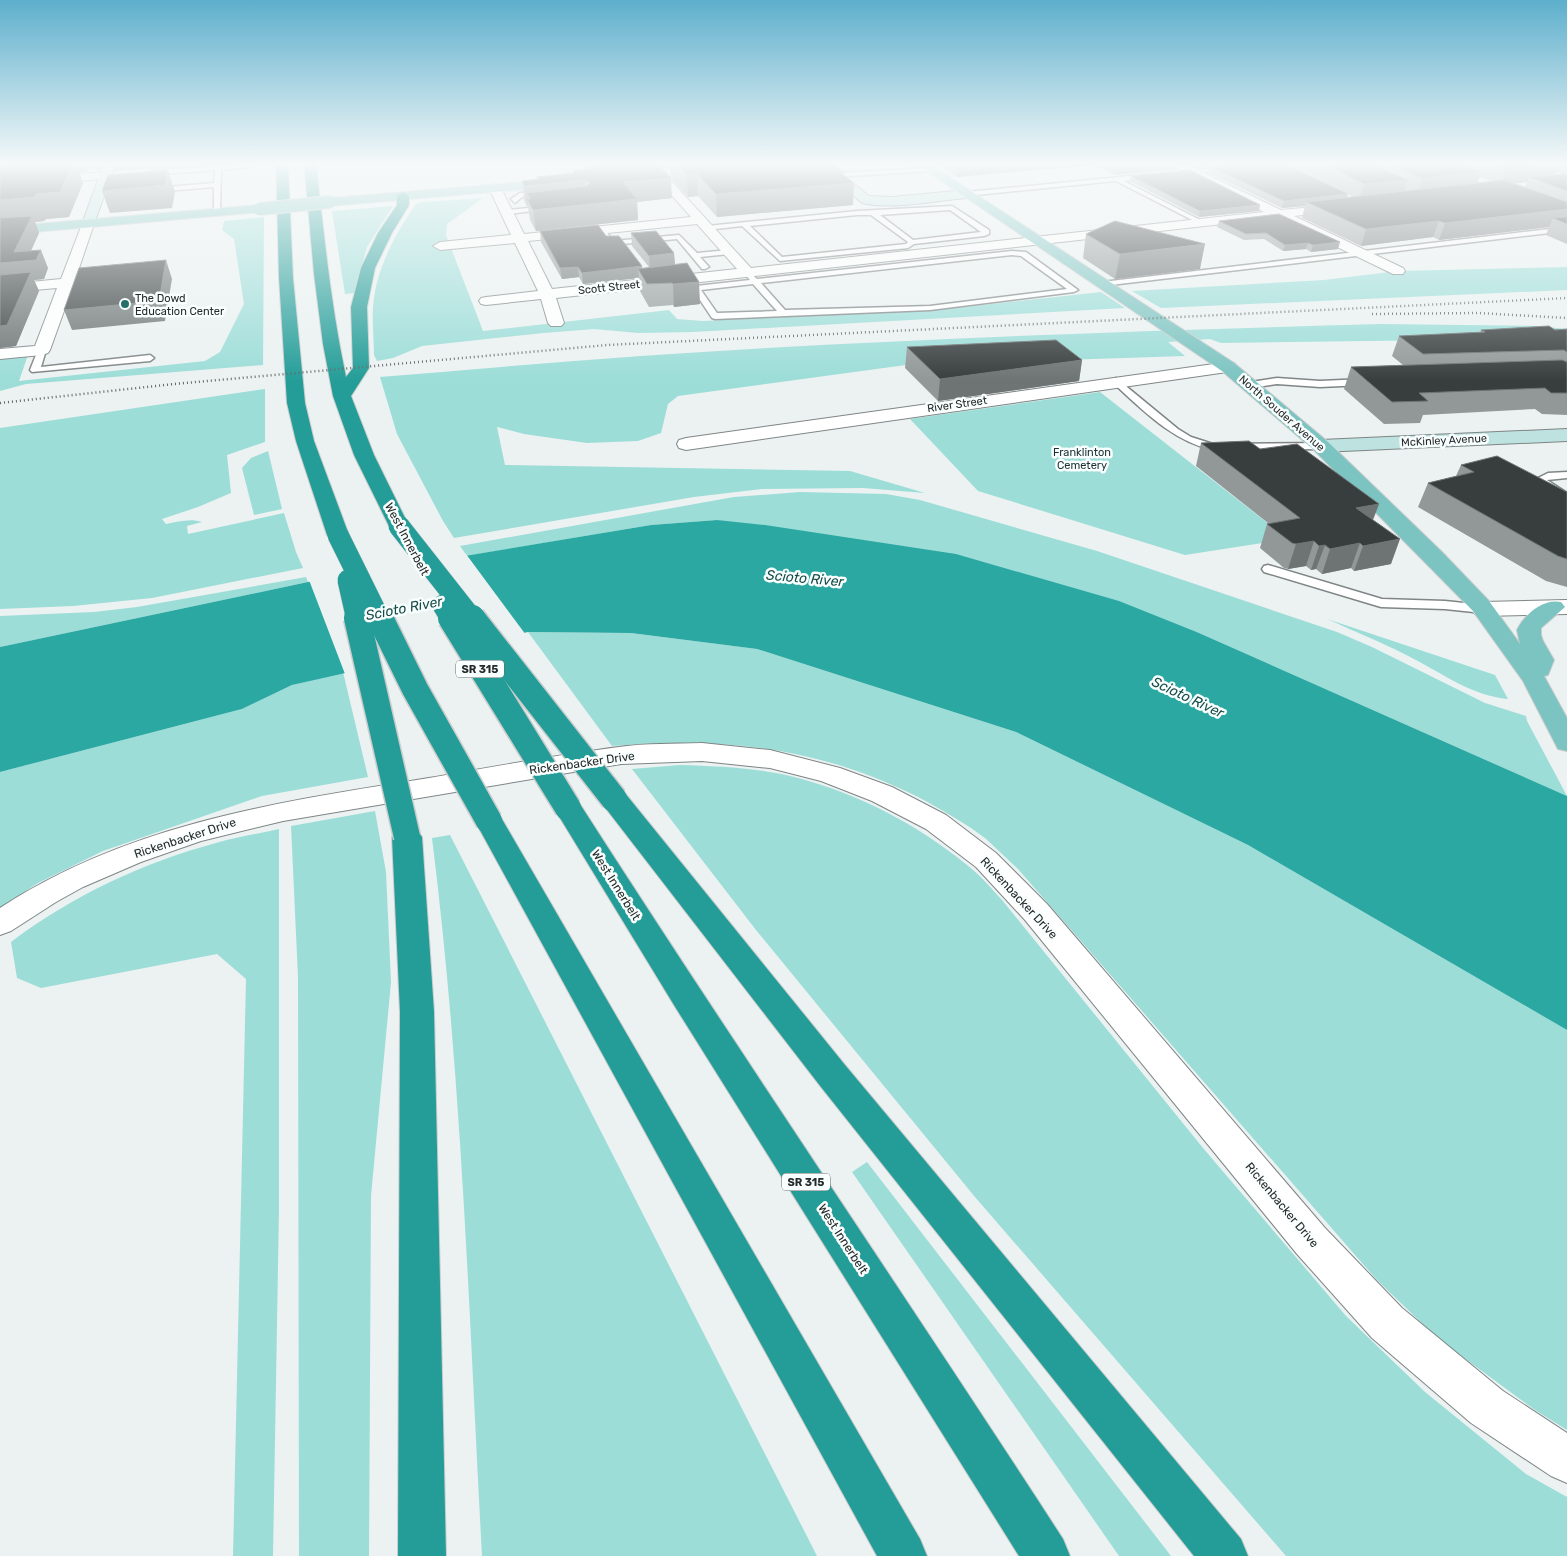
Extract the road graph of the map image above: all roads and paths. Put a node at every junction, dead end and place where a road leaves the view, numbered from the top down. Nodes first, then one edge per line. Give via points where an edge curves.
1 (84, 236) edge
2 (285, 236) edge
3 (318, 236) edge
4 (384, 236) edge
5 (544, 236) edge
6 (606, 236) edge
7 (714, 236) edge
8 (756, 236) edge
9 (906, 236) edge
10 (969, 236) edge
11 (1030, 236) edge
12 (1077, 236) edge
13 (1325, 236) edge
14 (1511, 236) edge
15 (520, 238) junction
16 (1037, 240) junction
17 (921, 241) junction
18 (912, 242) junction
19 (440, 246) dead end
20 (729, 252) junction
21 (936, 252) junction
22 (1362, 253) junction
23 (696, 255) junction
24 (947, 260) junction
25 (784, 264) junction
26 (699, 266) dead end
27 (1398, 271) dead end
28 (751, 277) junction
29 (96, 280) edge
30 (67, 282) junction
31 (1102, 284) junction
32 (0, 289) edge
33 (546, 294) junction
34 (486, 301) dead end
35 (783, 313) junction
36 (556, 323) dead end
37 (42, 350) junction
38 (0, 354) edge
39 (150, 358) dead end
40 (1228, 368) junction
41 (1116, 381) junction
42 (1378, 382) edge
43 (1251, 385) junction
44 (342, 396) junction
45 (1567, 435) edge
46 (686, 444) dead end
47 (1321, 446) junction
48 (1567, 475) edge
49 (1567, 498) edge
50 (399, 526) junction
51 (338, 535) junction
52 (1268, 569) dead end
53 (1560, 607) edge
54 (1483, 609) junction
55 (1535, 681) junction
56 (1564, 737) edge
57 (0, 923) edge
58 (1567, 1460) edge
59 (422, 1556) edge
60 (903, 1556) edge
61 (1046, 1556) edge
62 (1224, 1556) edge

1 - 30 street
2 - 51 highway via 296,403 305,441
3 - 44 highway, West Innerbelt / SR 315 via 331,344
4 - 44 highway via 368,268 359,306 361,368
5 - 15 street
6 - 23 lane via 611,243 624,245 679,237
7 - 20 street
8 - 25 lane
9 - 18 lane
10 - 17 lane
11 - 16 main road, North Souder Avenue
12 - 16 street, Scott Street
13 - 22 street
14 - 22 lane
15 - 19 street
15 - 33 street
16 - 21 street, Scott Street
16 - 31 main road, North Souder Avenue
17 - 18 lane
17 - 21 lane
18 - 25 lane via 908,246
20 - 23 lane
20 - 28 street
21 - 24 lane
21 - 25 street, Scott Street
22 - 27 street
22 - 31 lane
23 - 26 lane
24 - 28 lane
24 - 35 lane via 1023,254 1074,290 930,308
25 - 28 street, Scott Street
28 - 33 street, Scott Street
28 - 35 lane
28 - 35 lane via 696,288 715,316
29 - 30 street
30 - 32 street
30 - 37 street
31 - 40 main road, North Souder Avenue
33 - 34 street, Scott Street
33 - 36 street
37 - 38 street
37 - 39 lane via 35,370
40 - 41 street, River Street
40 - 43 main road, North Souder Avenue
41 - 46 street, River Street
41 - 47 lane via 1180,435 1196,444 1213,447
42 - 43 lane via 1320,384 1277,381
43 - 47 main road, North Souder Avenue
44 - 50 highway, West Innerbelt / SR 315 via 364,455
45 - 47 street, McKinley Avenue
47 - 54 main road, North Souder Avenue via 1434,556
48 - 49 lane via 1539,480
50 - 61 highway, West Innerbelt / SR 315, bridge via 481,670 628,905
50 - 62 highway, bridge via 833,1076
51 - 59 highway, bridge via 407,836 417,1012
51 - 60 highway, bridge via 415,689
52 - 54 lane via 1381,603
53 - 54 street
53 - 55 main road via 1529,626 1529,640 1542,660
54 - 55 main road, North Souder Avenue
55 - 56 main road, North Souder Avenue
57 - 58 street, Rickenbacker Drive via 46,894 111,863 232,822 283,811 621,755 702,752 770,759 830,774 882,794 936,822 986,860 1036,912 1311,1241 1388,1323 1487,1407

